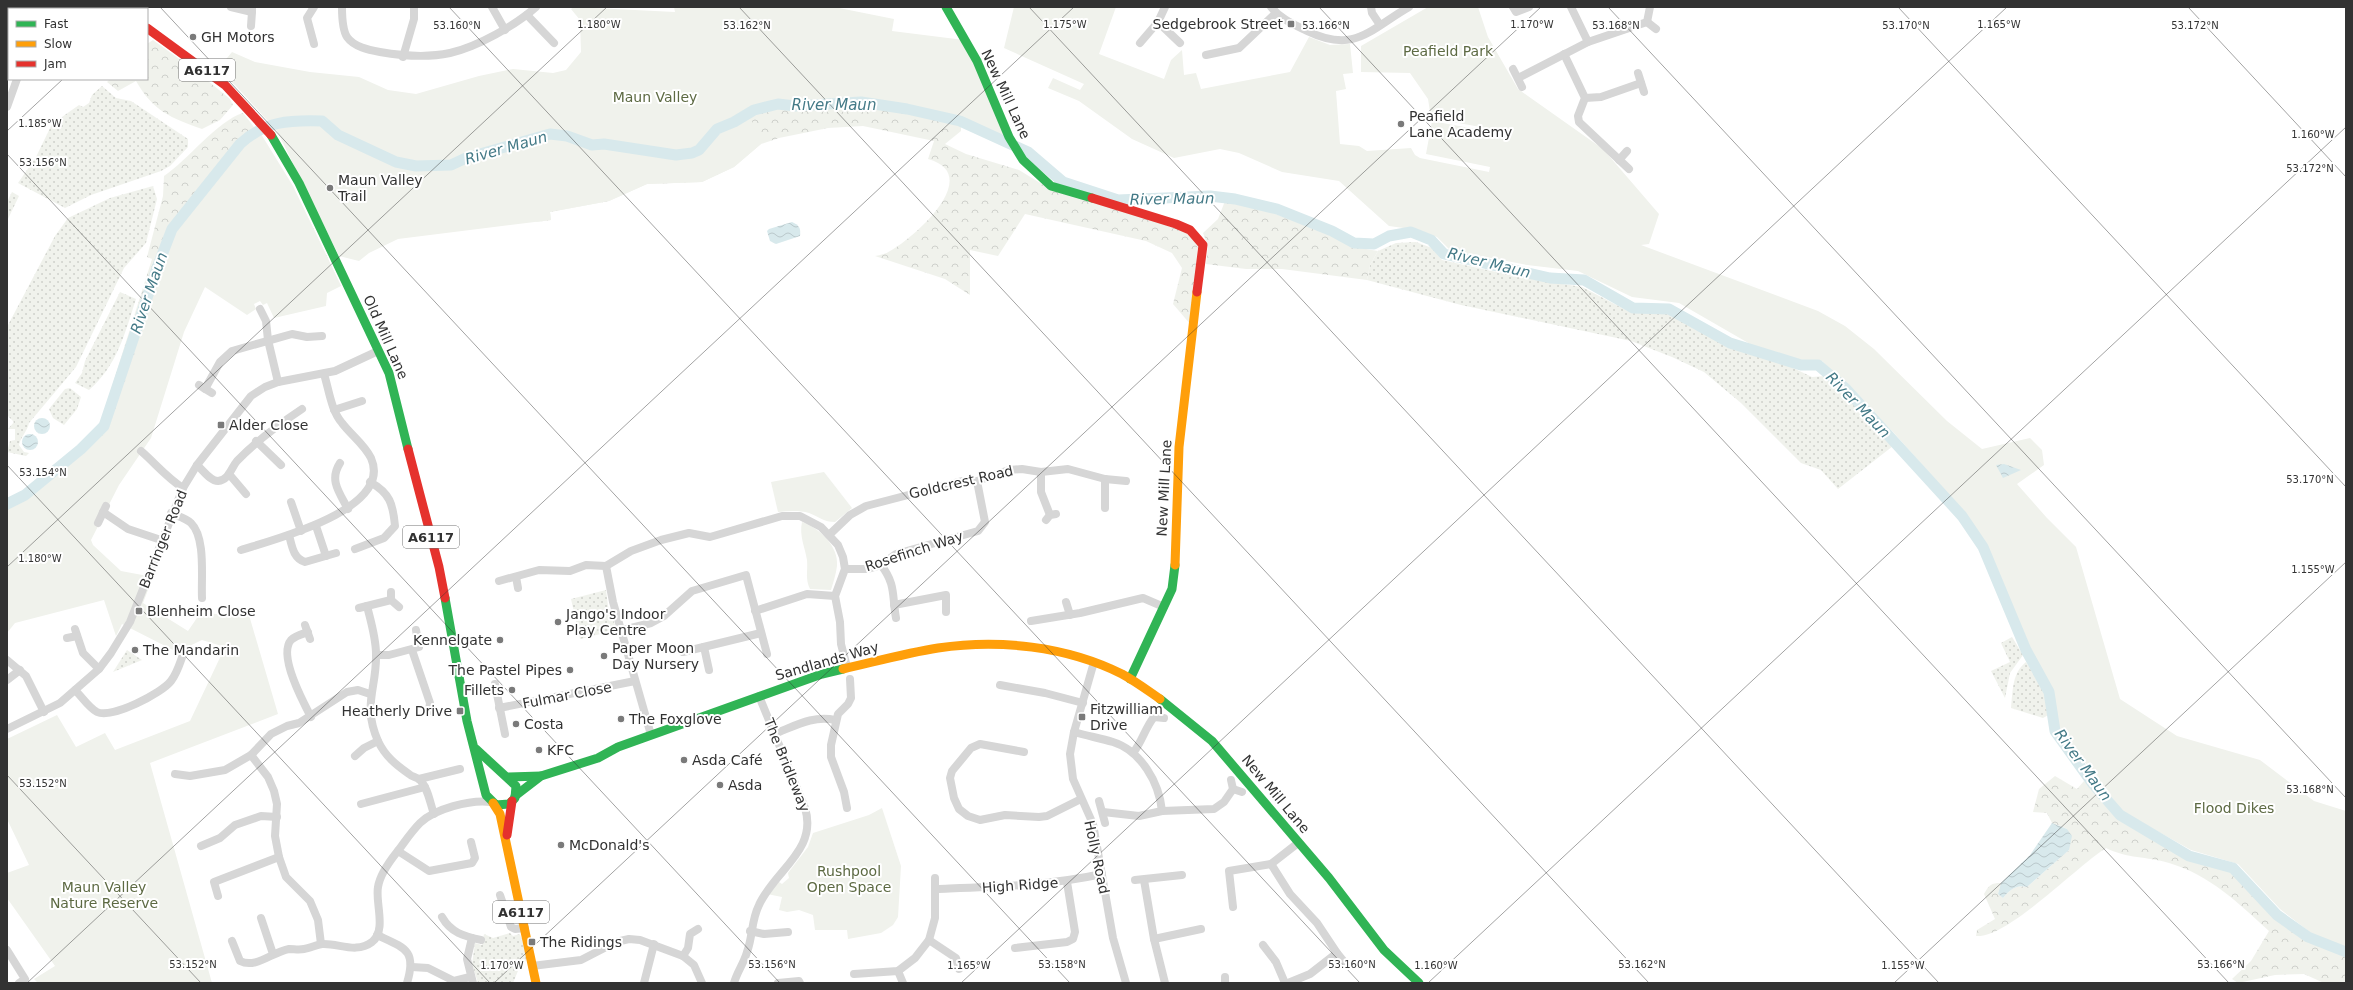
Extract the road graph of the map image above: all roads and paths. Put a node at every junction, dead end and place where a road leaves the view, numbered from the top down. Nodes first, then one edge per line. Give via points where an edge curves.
1 (231, 7) edge
2 (314, 7) edge
3 (342, 7) edge
4 (414, 7) edge
5 (492, 7) edge
6 (536, 7) edge
7 (946, 7) edge
8 (1165, 7) edge
9 (1371, 7) edge
10 (1409, 7) edge
11 (1528, 7) edge
12 (1571, 7) edge
13 (1650, 7) edge
14 (252, 10) edge
15 (1274, 10) edge
16 (1514, 10) edge
17 (527, 15) junction
18 (1158, 22) junction
19 (1647, 22) junction
20 (1380, 25) junction
21 (251, 26) dead end
22 (1656, 28) dead end
23 (148, 29) edge
24 (505, 30) junction
25 (1588, 42) junction
26 (554, 43) dead end
27 (1140, 43) dead end
28 (1180, 43) dead end
29 (314, 44) dead end
30 (1564, 54) junction
31 (1206, 55) dead end
32 (403, 56) junction
33 (1513, 70) dead end
34 (1638, 73) dead end
35 (1518, 78) junction
36 (18, 80) edge
37 (1641, 83) junction
38 (1522, 87) dead end
39 (1644, 92) dead end
40 (1585, 98) junction
41 (7, 107) edge
42 (1627, 151) dead end
43 (1619, 160) junction
44 (1629, 169) dead end
45 (260, 309) dead end
46 (322, 336) dead end
47 (268, 340) junction
48 (378, 351) junction
49 (324, 374) junction
50 (278, 382) junction
51 (205, 389) dead end
52 (362, 401) dead end
53 (302, 409) dead end
54 (334, 410) junction
55 (256, 441) junction
56 (141, 451) dead end
57 (340, 462) dead end
58 (197, 465) junction
59 (281, 465) dead end
60 (1041, 472) junction
61 (229, 474) junction
62 (1105, 479) junction
63 (977, 481) junction
64 (370, 482) junction
65 (1126, 482) dead end
66 (182, 488) junction
67 (246, 494) dead end
68 (291, 502) dead end
69 (1105, 508) dead end
70 (348, 509) junction
71 (171, 513) junction
72 (1051, 516) dead end
73 (98, 523) dead end
74 (316, 526) junction
75 (301, 531) junction
76 (829, 534) junction
77 (289, 535) junction
78 (161, 540) junction
79 (355, 550) dead end
80 (246, 551) dead end
81 (336, 553) dead end
82 (326, 556) junction
83 (881, 565) junction
84 (606, 566) junction
85 (844, 569) junction
86 (516, 577) junction
87 (499, 581) dead end
88 (518, 588) dead end
89 (199, 593) dead end
90 (835, 596) junction
91 (1066, 602) dead end
92 (894, 605) junction
93 (399, 607) dead end
94 (1164, 607) junction
95 (755, 611) junction
96 (946, 612) dead end
97 (1070, 616) junction
98 (896, 618) dead end
99 (1032, 621) dead end
100 (416, 630) dead end
101 (623, 630) junction
102 (308, 632) dead end
103 (761, 633) junction
104 (67, 638) dead end
105 (704, 647) junction
106 (412, 650) junction
107 (683, 652) dead end
108 (767, 654) dead end
109 (180, 655) dead end
110 (376, 655) junction
111 (7, 660) edge
112 (1094, 662) junction
113 (847, 667) junction
114 (99, 669) junction
115 (20, 670) junction
116 (709, 670) dead end
117 (1130, 679) junction
118 (7, 680) edge
119 (850, 680) dead end
120 (635, 681) junction
121 (495, 684) dead end
122 (1000, 685) dead end
123 (75, 690) junction
124 (370, 694) junction
125 (759, 696) junction
126 (1083, 703) junction
127 (500, 708) junction
128 (429, 711) dead end
129 (44, 712) junction
130 (311, 717) junction
131 (1164, 718) dead end
132 (835, 720) junction
133 (7, 729) edge
134 (1074, 732) junction
135 (505, 734) dead end
136 (774, 734) junction
137 (651, 735) junction
138 (378, 741) junction
139 (476, 749) junction
140 (1024, 752) dead end
141 (1133, 753) junction
142 (251, 756) junction
143 (355, 756) dead end
144 (460, 768) dead end
145 (506, 776) junction
146 (541, 776) junction
147 (179, 777) dead end
148 (419, 779) junction
149 (1230, 780) dead end
150 (425, 787) junction
151 (485, 788) junction
152 (1233, 789) junction
153 (1242, 792) dead end
154 (514, 798) junction
155 (1081, 799) junction
156 (474, 800) junction
157 (1099, 801) dead end
158 (492, 802) junction
159 (361, 804) dead end
160 (847, 808) dead end
161 (1162, 811) junction
162 (1103, 812) junction
163 (434, 814) junction
164 (277, 817) junction
165 (1105, 823) dead end
166 (204, 842) dead end
167 (471, 842) dead end
168 (506, 842) junction
169 (1298, 843) junction
170 (398, 851) junction
171 (279, 857) junction
172 (1271, 864) junction
173 (1102, 874) junction
174 (1182, 875) dead end
175 (935, 878) dead end
176 (1135, 880) dead end
177 (1144, 880) junction
178 (1067, 882) junction
179 (936, 889) junction
180 (218, 896) dead end
181 (503, 899) dead end
182 (1233, 907) dead end
183 (442, 916) dead end
184 (261, 918) dead end
185 (525, 928) junction
186 (698, 929) dead end
187 (1201, 929) dead end
188 (750, 931) junction
189 (788, 932) dead end
190 (378, 934) junction
191 (472, 938) junction
192 (1154, 939) junction
193 (481, 940) dead end
194 (929, 940) junction
195 (232, 941) dead end
196 (321, 944) junction
197 (654, 944) junction
198 (1263, 945) dead end
199 (1015, 948) dead end
200 (7, 950) edge
201 (1337, 953) junction
202 (273, 954) junction
203 (683, 956) junction
204 (1346, 964) dead end
205 (532, 966) junction
206 (412, 967) junction
207 (959, 969) dead end
208 (898, 971) junction
209 (472, 980) edge
210 (22, 981) edge
211 (407, 983) edge
212 (536, 983) edge
213 (644, 983) edge
214 (702, 983) edge
215 (734, 983) edge
216 (778, 983) edge
217 (800, 983) edge
218 (854, 983) edge
219 (903, 983) edge
220 (1126, 983) edge
221 (1165, 983) edge
222 (1285, 983) edge
223 (1288, 983) edge
224 (1419, 983) edge

1 - 14 street
2 - 29 street via 307,18
3 - 32 street via 343,24 348,37 357,45 367,50
4 - 32 street via 414,19
5 - 24 street
6 - 17 street
7 - 94 street, New Mill Lane via 976,61 1009,136 1023,160 1051,186 1176,224 1190,230 1203,245 1179,447 1175,574 1172,590
8 - 18 street
9 - 20 street
10 - 20 street
11 - 16 street
12 - 25 street
13 - 19 street
14 - 21 street
15 - 20 street via 1297,26 1331,41 1362,36
15 - 31 street via 1240,48
17 - 24 street
17 - 26 street
18 - 27 street
18 - 28 street
19 - 22 street
19 - 25 street
23 - 48 street, Old Mill Lane / A6117 via 225,85 271,134 299,183
24 - 32 street via 451,53
25 - 30 street
30 - 35 street
30 - 40 street
33 - 35 street
34 - 37 street
35 - 38 street
36 - 41 street
37 - 39 street
37 - 40 street via 1601,97
40 - 43 street via 1578,116 1579,122
42 - 43 street
43 - 44 street
45 - 47 street via 266,321
46 - 47 street via 292,334
47 - 50 street
47 - 51 street via 224,356
48 - 49 street, Barringer Road
48 - 139 street, Old Mill Lane / A6117 via 389,373 439,567 467,721
49 - 50 street, Barringer Road
49 - 54 street
50 - 58 street, Barringer Road via 251,396
52 - 54 street
53 - 55 street
54 - 64 street via 371,460 373,470
55 - 59 street
55 - 61 street via 232,467
56 - 66 street via 162,473
57 - 70 street via 334,472 334,481
58 - 61 street via 211,479 217,481
58 - 66 street, Barringer Road
60 - 62 street, Goldcrest Road via 1068,469
60 - 63 street, Goldcrest Road via 1009,470
60 - 72 street via 1040,492
61 - 67 street
62 - 65 street, Goldcrest Road
62 - 69 street
63 - 76 street, Goldcrest Road via 962,481 866,506
63 - 83 street, Rosefinch Way via 985,522 978,531 896,554
64 - 70 street via 355,504
64 - 79 street via 388,496 395,526 384,538
66 - 71 street, Barringer Road
68 - 75 street
70 - 74 street
71 - 78 street, Barringer Road
71 - 89 street via 189,521 197,530 201,541
73 - 78 street via 105,509 128,529
74 - 75 street
74 - 82 street
75 - 77 street
76 - 84 street via 818,524 800,516 782,516 715,536 689,533 661,540 631,551
76 - 85 street via 838,545
77 - 80 street
77 - 82 street via 296,557 300,561
78 - 114 street, Barringer Road via 124,633
81 - 82 street
83 - 85 street, Rosefinch Way via 868,569
83 - 92 street via 894,588
84 - 86 street via 586,565 570,571 539,570
84 - 101 street via 613,602
85 - 90 street
86 - 87 street
86 - 88 street
90 - 95 street via 807,594
90 - 113 street via 841,644
91 - 97 street
92 - 96 street via 946,595
92 - 98 street
93 - 110 street via 391,596 363,607 375,641
94 - 97 street via 1143,598
94 - 117 street, New Mill Lane
95 - 101 street via 746,575 692,591 664,616 651,623
95 - 103 street
97 - 99 street
100 - 106 street via 419,647
101 - 120 street
102 - 130 street via 291,640 288,652 294,683
103 - 105 street
103 - 108 street
104 - 114 street via 76,632 84,653
105 - 107 street
105 - 116 street
106 - 110 street
106 - 128 street via 430,703
109 - 123 street via 172,680 164,688 118,712 96,712
110 - 124 street
111 - 115 street
112 - 113 street, Sandlands Way via 1049,650 1009,644 974,644 923,650
112 - 117 street, Sandlands Way
112 - 126 street, Holly Road
113 - 125 street, Sandlands Way
114 - 123 street, Barringer Road
115 - 118 street
115 - 129 street via 26,676
117 - 169 street, New Mill Lane via 1173,708 1212,741
119 - 132 street via 851,698
120 - 127 street, Fulmar Close
120 - 137 street
121 - 127 street
122 - 126 street
123 - 129 street, Barringer Road
124 - 130 street via 358,690 347,692
124 - 138 street via 370,716
125 - 136 street, The Bridleway
125 - 137 street, Sandlands Way
126 - 134 street, Holly Road
127 - 135 street
129 - 133 street, Barringer Road
130 - 142 street via 271,734
131 - 141 street via 1153,714 1142,742
132 - 136 street via 822,717 808,720
132 - 160 street via 830,745 831,757
134 - 141 street via 1114,742
134 - 155 street, Holly Road via 1070,754 1072,773
136 - 188 street, The Bridleway via 805,808 808,831 803,846 767,889 752,920
137 - 146 street, Sandlands Way via 618,747 598,758
138 - 143 street
138 - 148 street via 388,758 411,776
139 - 145 street, Old Mill Lane / A6117 via 490,765
139 - 151 street, Old Mill Lane / A6117
140 - 155 street via 980,744 971,748 952,771 950,778 959,809 968,816 980,820 1005,815 1039,817 1047,816
141 - 161 street via 1156,784
142 - 147 street via 220,772
142 - 164 street via 268,777 277,804
144 - 148 street via 452,775
145 - 146 street
145 - 151 street via 491,778
145 - 154 street, Old Mill Lane / A6117 via 516,785
146 - 154 street
148 - 150 street
149 - 152 street
150 - 159 street
150 - 163 street
151 - 156 street
151 - 158 street, Old Mill Lane / A6117 via 486,795
152 - 153 street
152 - 161 street via 1224,802 1214,809
154 - 158 street via 500,806
154 - 168 street, Old Mill Lane / A6117
155 - 173 street, Holly Road via 1093,824
156 - 158 street
156 - 163 street
157 - 162 street
158 - 168 street, Old Mill Lane / A6117 via 500,814
161 - 162 street via 1139,816
162 - 165 street
163 - 170 street via 420,823
164 - 166 street via 262,816 235,825 220,838
164 - 171 street via 275,836
167 - 170 street via 475,858 472,863 428,875
168 - 185 street, Old Mill Lane / A6117
169 - 172 street
169 - 224 street, New Mill Lane via 1329,878 1384,950
170 - 190 street via 385,869 378,886
171 - 180 street via 214,882
171 - 196 street via 286,877 310,900 318,920
172 - 182 street via 1229,871
172 - 201 street via 1290,894 1317,923
173 - 178 street, High Ridge
173 - 220 street, Holly Road via 1113,938
174 - 177 street
175 - 179 street
176 - 177 street
177 - 192 street
178 - 179 street, High Ridge
178 - 199 street via 1074,938 1067,942
179 - 194 street via 935,918
181 - 185 street via 511,927 515,930
183 - 191 street via 447,926 460,935
184 - 202 street
185 - 205 street, Old Mill Lane / A6117
186 - 203 street via 687,933 688,948
187 - 192 street
188 - 189 street via 764,934
188 - 215 street, The Bridleway via 748,950
190 - 196 street via 367,945 354,949
190 - 206 street via 402,946 408,952
191 - 193 street
191 - 209 street via 467,959
192 - 221 street
194 - 207 street via 956,958
194 - 208 street via 915,958
195 - 202 street via 240,961 245,963 260,961
196 - 202 street
197 - 203 street
197 - 205 street via 629,939 616,942 581,960
197 - 213 street
198 - 222 street via 1276,962
200 - 210 street
201 - 204 street
201 - 223 street via 1310,974
203 - 214 street via 694,966
205 - 212 street, Old Mill Lane / A6117
206 - 209 street via 428,968 454,981
206 - 211 street
208 - 218 street via 853,971
208 - 219 street
216 - 217 street

